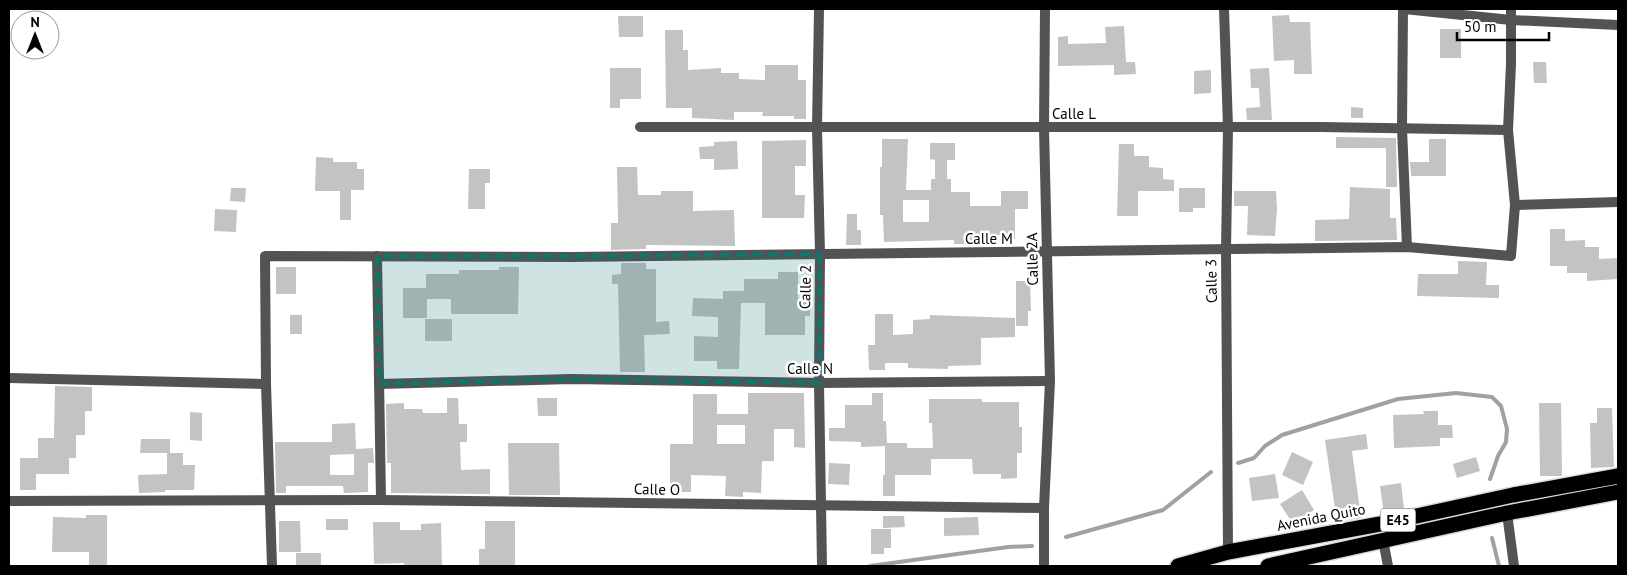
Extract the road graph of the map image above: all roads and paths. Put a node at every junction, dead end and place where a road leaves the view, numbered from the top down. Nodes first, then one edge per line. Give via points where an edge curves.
1 (819, 9) edge
2 (1045, 9) edge
3 (1224, 9) edge
4 (1403, 9) edge
5 (1511, 14) edge
6 (1618, 25) edge
7 (640, 127) dead end
8 (1228, 127) junction
9 (817, 128) junction
10 (1044, 128) junction
11 (1402, 128) junction
12 (1508, 130) junction
13 (1618, 202) edge
14 (1515, 205) junction
15 (1407, 247) junction
16 (1226, 250) junction
17 (1046, 252) junction
18 (820, 254) junction
19 (377, 256) junction
20 (9, 378) edge
21 (1050, 381) junction
22 (819, 383) junction
23 (266, 384) junction
24 (379, 384) junction
25 (1618, 476) edge
26 (1618, 492) edge
27 (380, 500) junction
28 (9, 501) edge
29 (270, 501) junction
30 (820, 506) junction
31 (1044, 508) junction
32 (1507, 513) junction
33 (1383, 540) junction
34 (1228, 552) junction
35 (272, 566) edge
36 (822, 566) edge
37 (1044, 566) edge
38 (1178, 566) edge
39 (1268, 566) edge
40 (1388, 566) edge
41 (1514, 566) edge

1 - 9 street, Calle 2
2 - 10 street, Calle 2A
3 - 8 street, Calle 3
4 - 5 street
4 - 11 street
5 - 6 street
5 - 12 street
7 - 9 street, Calle L
8 - 10 street, Calle L
8 - 11 street, Calle L
8 - 16 street, Calle 3
9 - 10 street, Calle L
9 - 18 street, Calle 2
10 - 17 street, Calle 2A
11 - 12 street, Calle L
11 - 15 street
12 - 14 street
13 - 14 street
14 - 15 street, Calle M via 1511,256
15 - 16 street, Calle M
16 - 17 street, Calle M
16 - 34 street, Calle 3
17 - 18 street, Calle M
17 - 21 street, Calle 2A
18 - 19 street, Calle M
18 - 22 street, Calle 2
19 - 23 street, Calle M via 265,256
19 - 24 street
20 - 23 street
21 - 22 street, Calle N
21 - 31 street, Calle 2A
22 - 24 street, Calle N via 571,379
22 - 30 street, Calle 2
23 - 29 street
24 - 27 street
25 - 34 highway, Avenida Quito / E45
26 - 32 highway, E45
27 - 29 street, Calle O
27 - 30 street, Calle O
28 - 29 street, Calle O
29 - 35 street
30 - 31 street, Calle O
30 - 36 street, Calle 2
31 - 37 street, Calle 2A
32 - 33 highway, E45
32 - 41 street
33 - 39 highway, E45
33 - 40 street
34 - 38 highway, Avenida Quito / E45

